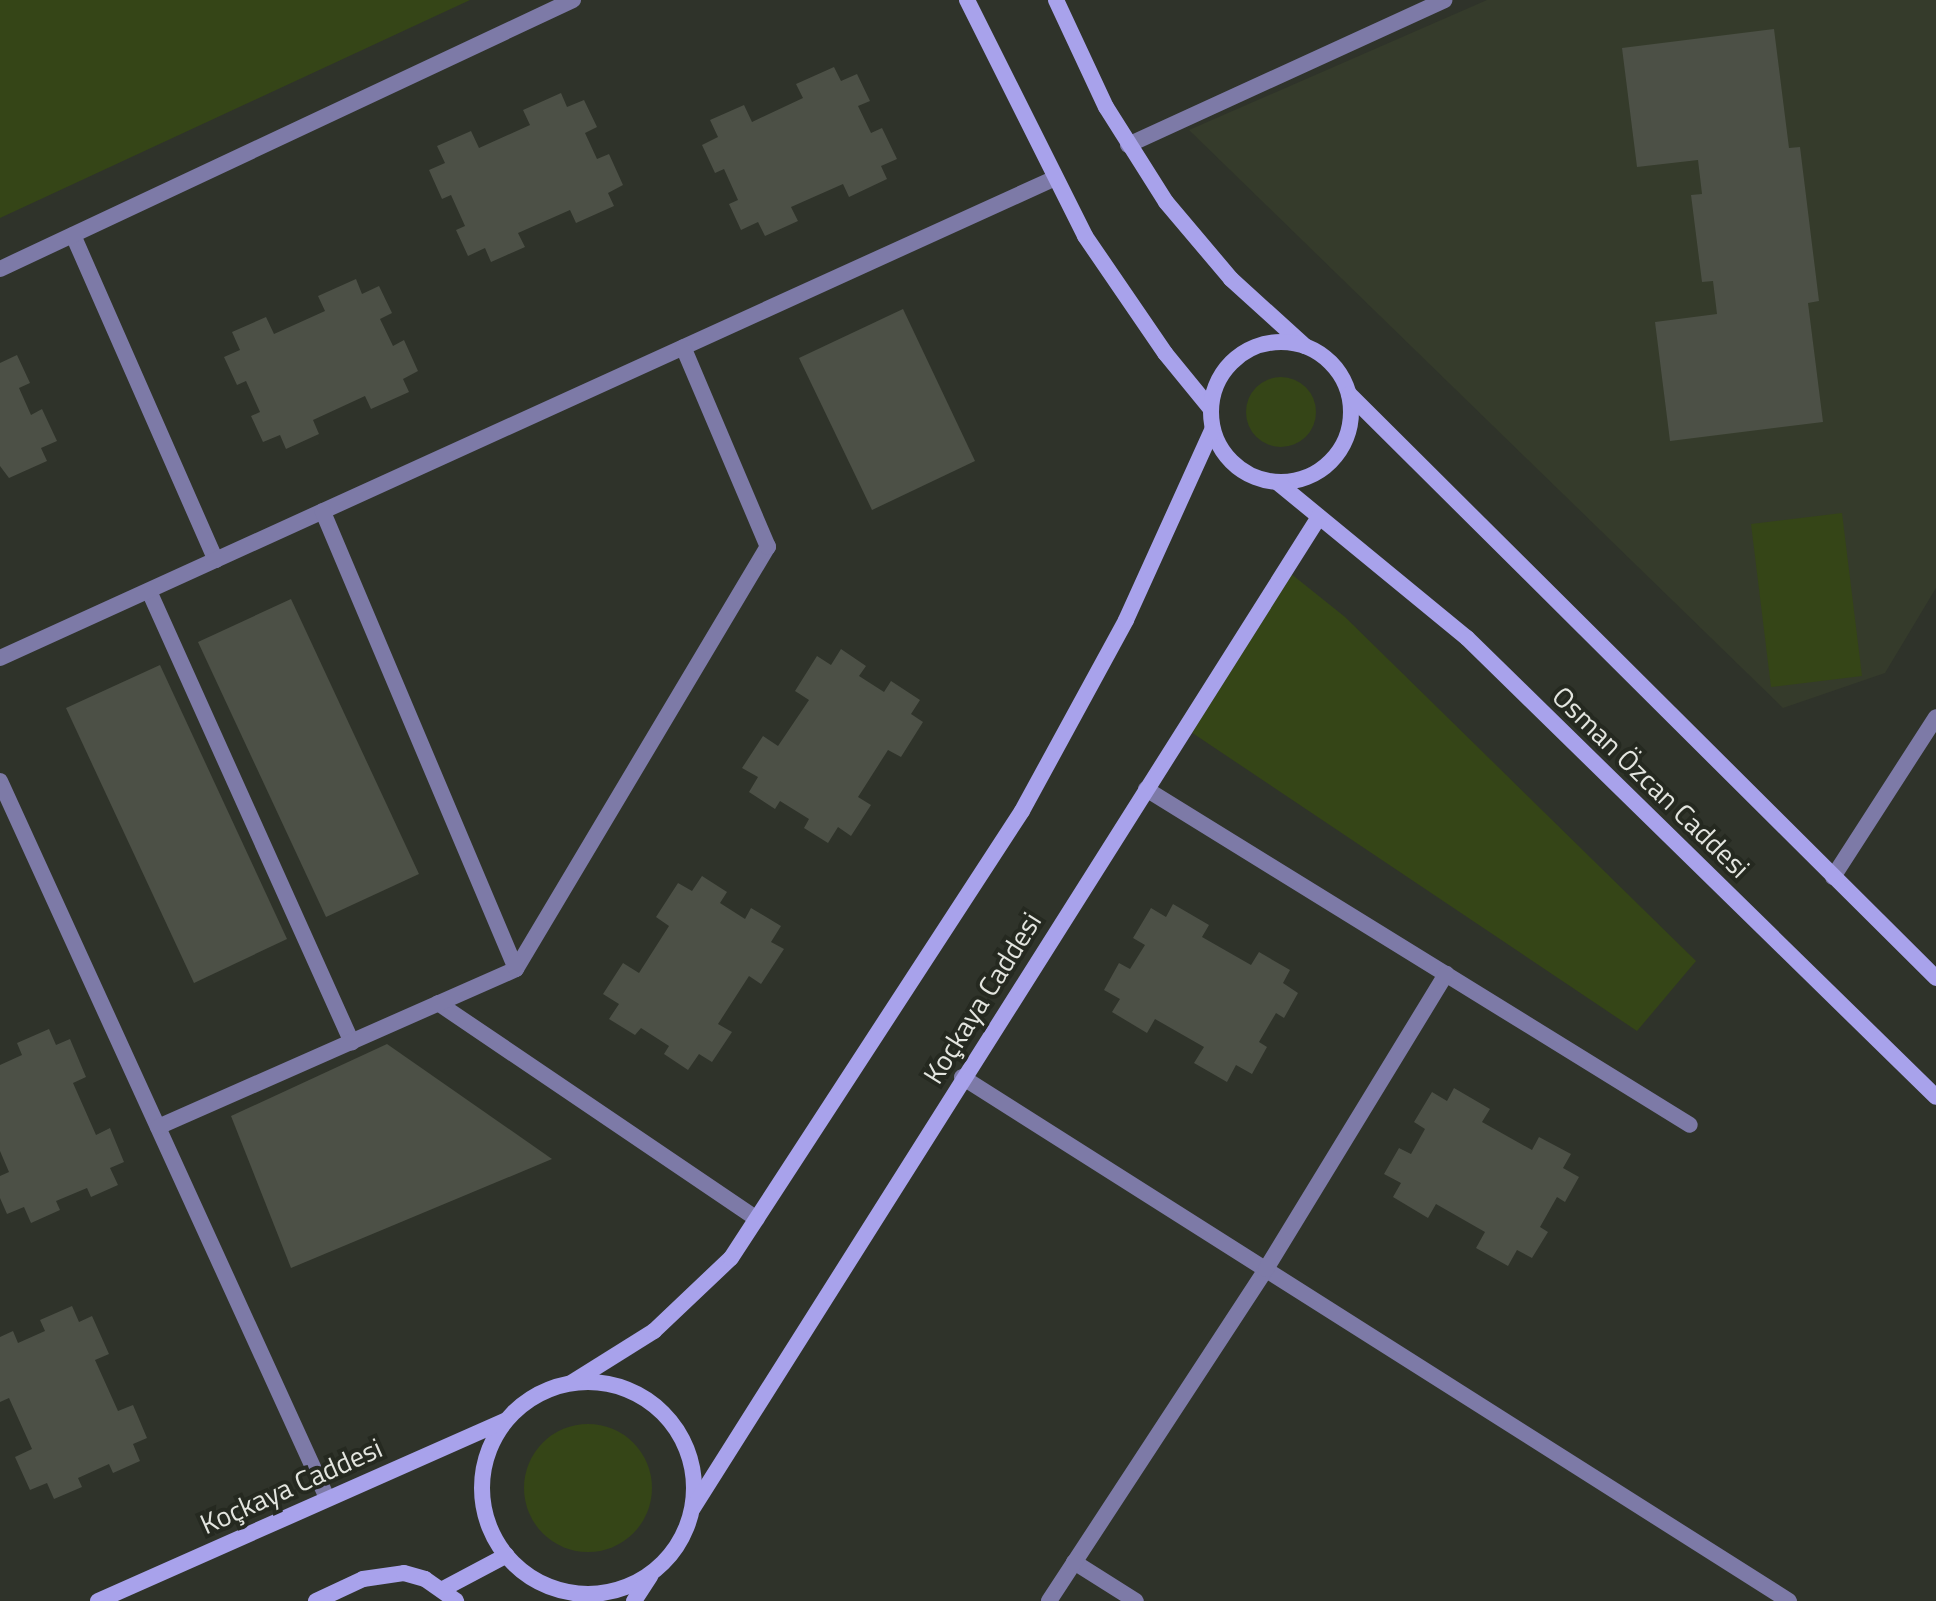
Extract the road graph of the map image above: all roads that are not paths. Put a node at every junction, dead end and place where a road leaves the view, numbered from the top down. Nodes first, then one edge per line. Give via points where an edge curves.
1 (573, 0) edge
2 (967, 0) edge
3 (1056, 0) edge
4 (1444, 0) edge
5 (1128, 145) junction
6 (1053, 179) junction
7 (73, 235) junction
8 (0, 269) edge
9 (683, 347) junction
10 (1306, 347) junction
11 (1349, 394) junction
12 (1210, 408) junction
13 (1212, 430) junction
14 (1277, 482) junction
15 (323, 511) junction
16 (1319, 517) junction
17 (216, 560) junction
18 (149, 591) junction
19 (0, 658) edge
20 (1936, 717) edge
21 (0, 781) edge
22 (1146, 789) junction
23 (1833, 877) junction
24 (516, 969) junction
25 (1446, 974) junction
26 (1936, 978) edge
27 (438, 1003) junction
28 (352, 1042) junction
29 (962, 1077) junction
30 (1936, 1097) edge
31 (1690, 1125) dead end
32 (158, 1127) junction
33 (757, 1219) junction
34 (1266, 1269) junction
35 (571, 1383) junction
36 (505, 1421) junction
37 (327, 1498) junction
38 (693, 1508) junction
39 (507, 1555) junction
40 (1074, 1562) junction
41 (653, 1572) junction
42 (443, 1589) junction
43 (98, 1601) edge
44 (316, 1601) edge
45 (456, 1601) edge
46 (634, 1601) edge
47 (1049, 1601) edge
48 (1136, 1601) edge
49 (1789, 1601) edge

1 - 7 street
2 - 6 main road
3 - 5 main road
4 - 5 street
5 - 10 main road via 1197,242
6 - 9 street
6 - 12 main road via 1124,296
7 - 8 street
7 - 17 street
9 - 15 street
9 - 24 street via 768,547
10 - 11 main road via 1325,358
10 - 12 main road via 1274,343 1243,353 1226,368
11 - 14 main road via 1346,438 1335,456 1309,476
11 - 23 main road, Osman Özcan Caddesi
12 - 13 main road
13 - 14 main road via 1236,467
13 - 33 main road via 1126,620 1022,811
14 - 16 main road, Osman Özcan Caddesi
15 - 17 street
15 - 24 street
16 - 22 main road, Koçkaya Caddesi
16 - 30 main road, Osman Özcan Caddesi via 1467,638
17 - 18 street
18 - 19 street
18 - 28 street
20 - 23 street
21 - 32 street
22 - 25 street
22 - 29 main road, Koçkaya Caddesi
23 - 26 main road, Osman Özcan Caddesi
24 - 27 street
25 - 31 street
25 - 34 street
27 - 28 street
27 - 33 street
28 - 32 street
29 - 34 street
29 - 38 main road, Koçkaya Caddesi
32 - 37 street
33 - 35 main road via 731,1258 694,1297 624,1352
34 - 40 street
34 - 49 street
35 - 36 main road via 524,1403
35 - 38 main road via 621,1387 664,1414 690,1458
36 - 37 main road, Koçkaya Caddesi
36 - 39 main road via 484,1467 482,1493 486,1518
37 - 43 main road, Koçkaya Caddesi
38 - 41 main road via 671,1554
39 - 41 main road via 531,1578 580,1593 606,1593
39 - 42 main road
40 - 47 street
40 - 48 street
41 - 46 main road
42 - 44 main road via 425,1579 383,1573
42 - 45 main road

